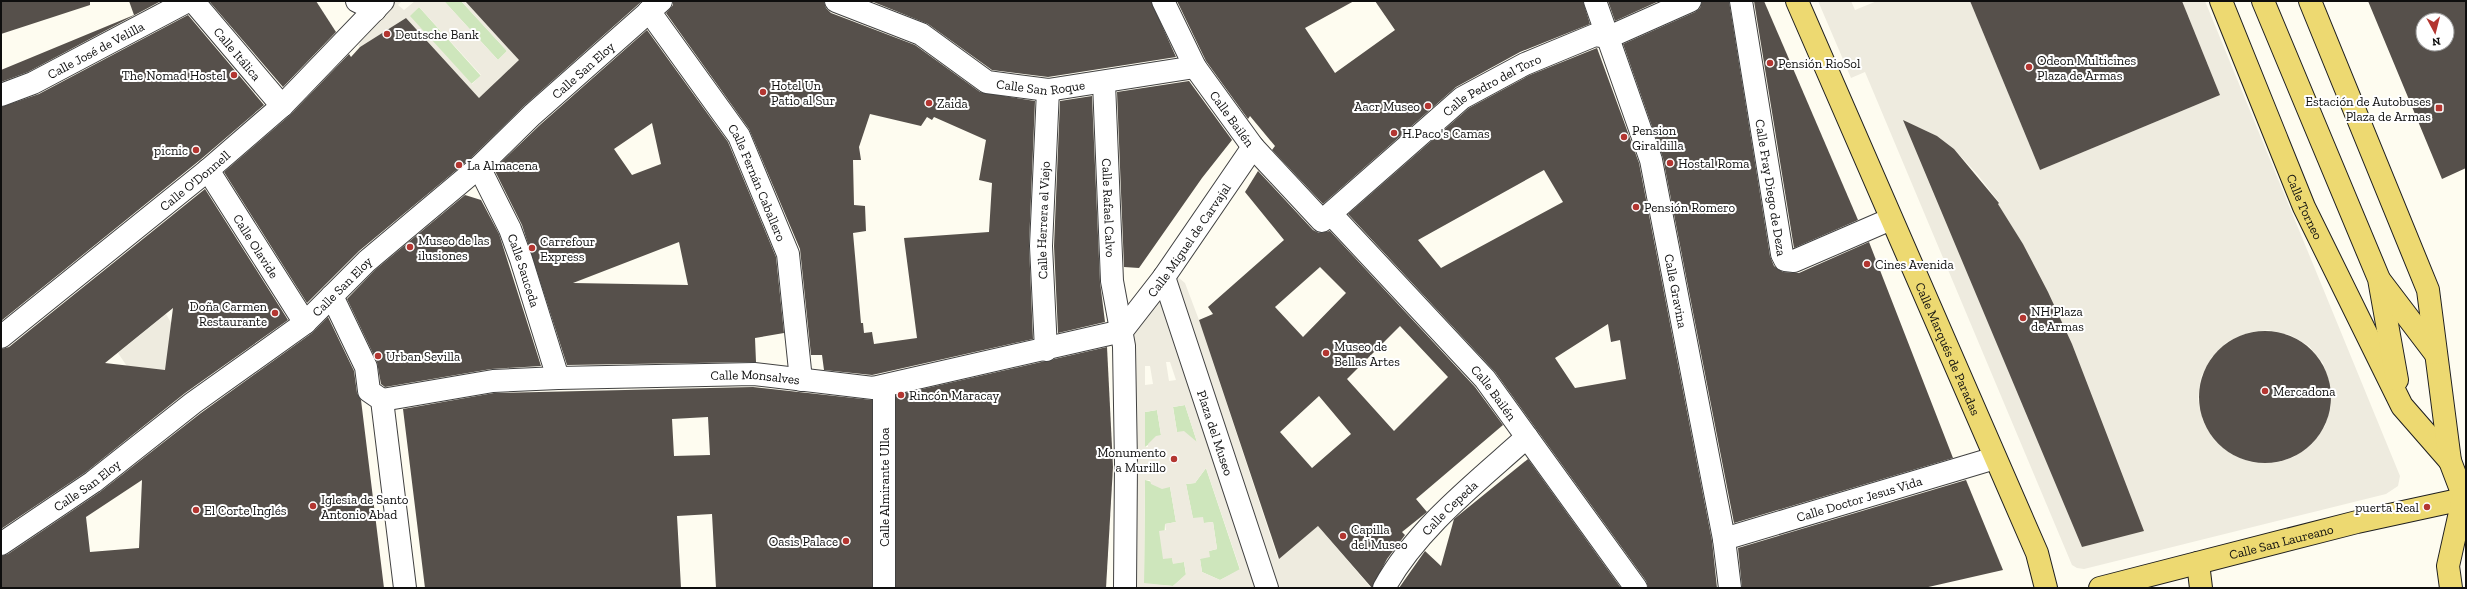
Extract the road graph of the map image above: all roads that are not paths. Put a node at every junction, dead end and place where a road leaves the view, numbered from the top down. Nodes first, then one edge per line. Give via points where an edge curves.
1 (188, 1) edge
2 (193, 1) edge
3 (836, 1) edge
4 (1163, 1) edge
5 (1594, 1) edge
6 (1690, 1) edge
7 (1741, 1) edge
8 (1797, 1) edge
9 (2221, 1) edge
10 (2263, 1) edge
11 (2310, 1) edge
12 (372, 4) edge
13 (655, 6) edge
14 (1609, 37) junction
15 (1195, 66) junction
16 (1104, 83) junction
17 (1048, 90) junction
18 (1, 95) edge
19 (282, 106) junction
20 (1252, 147) junction
21 (479, 167) junction
22 (208, 170) junction
23 (1326, 217) junction
24 (1891, 219) junction
25 (1164, 277) junction
26 (2379, 279) junction
27 (332, 296) junction
28 (305, 323) junction
29 (1122, 332) junction
30 (1, 337) edge
31 (1046, 350) junction
32 (2437, 355) junction
33 (558, 378) junction
34 (801, 380) junction
35 (884, 386) junction
36 (382, 400) junction
37 (2402, 406) junction
38 (1527, 437) junction
39 (1995, 458) junction
40 (2450, 461) junction
41 (2465, 500) edge
42 (1724, 539) junction
43 (1, 544) edge
44 (2198, 563) junction
45 (405, 588) edge
46 (884, 588) edge
47 (1125, 588) edge
48 (1267, 588) edge
49 (1384, 588) edge
50 (1636, 588) edge
51 (1730, 588) edge
52 (2046, 588) edge
53 (2100, 588) edge
54 (2200, 588) edge
55 (2451, 588) edge

1 - 18 street, Calle José de Velilla via 33,83
2 - 19 street, Calle Itálica
3 - 17 street, Calle San Roque via 921,34 987,82
4 - 15 street, Calle Bailén
5 - 14 street, Calle Gravina
6 - 14 street, Calle Pedro del Toro
7 - 24 street, Calle Fray Diego de Deza via 1785,260 1794,261
8 - 24 main road, Calle Marqués de Paradas
9 - 37 main road, Calle Torneo via 2304,207
10 - 26 main road
11 - 32 main road, Calle Torneo via 2428,290
12 - 19 street, Calle O'Donnell
13 - 21 street, Calle San Eloy via 530,113
13 - 34 street, Calle Fernán Caballero via 704,86 739,136 788,254
14 - 23 street, Calle Pedro del Toro via 1595,35 1525,64 1462,98
14 - 42 street, Calle Gravina via 1651,160
15 - 16 street, Calle San Roque
15 - 20 street, Calle Bailén
16 - 17 street, Calle San Roque
16 - 29 street, Calle Rafael Calvo via 1112,281
17 - 31 street, Calle Herrera el Viejo via 1041,246
19 - 22 street, Calle O'Donnell
20 - 23 street, Calle Bailén
20 - 25 street, Calle Miguel de Carvajal
21 - 27 street, Calle San Eloy via 367,262
21 - 33 street, Calle Sauceda via 522,259
22 - 28 street, Calle Olavide
22 - 30 street, Calle O'Donnell
23 - 38 street, Calle Bailén via 1485,379
24 - 39 main road, Calle Marqués de Paradas
25 - 29 street, Calle Miguel de Carvajal
25 - 48 street, Plaza del Museo
26 - 32 main road
26 - 37 main road
27 - 28 street, Calle San Eloy
27 - 36 street via 366,367 369,391
28 - 43 street, Calle San Eloy via 190,399 93,482
29 - 31 street, Calle Monsalves
29 - 47 street via 1126,464
31 - 35 street, Calle Monsalves
32 - 40 main road, Calle Torneo
33 - 34 street, Calle Monsalves via 754,374
33 - 36 street, Calle Monsalves via 493,381
34 - 35 street, Calle Monsalves via 873,388
35 - 46 street, Calle Almirante Ulloa
36 - 45 street
37 - 40 main road, Calle Torneo
38 - 49 street, Calle Cepeda via 1452,504 1416,543
38 - 50 street, Calle Bailén
39 - 42 street, Calle Doctor Jesus Vida
39 - 52 main road, Calle Marqués de Paradas via 2036,554
40 - 41 main road, Calle Torneo
41 - 44 main road, Calle San Laureano via 2357,522
41 - 55 main road via 2448,566
42 - 51 street, Calle Gravina
44 - 53 main road, Calle San Laureano
44 - 54 main road

